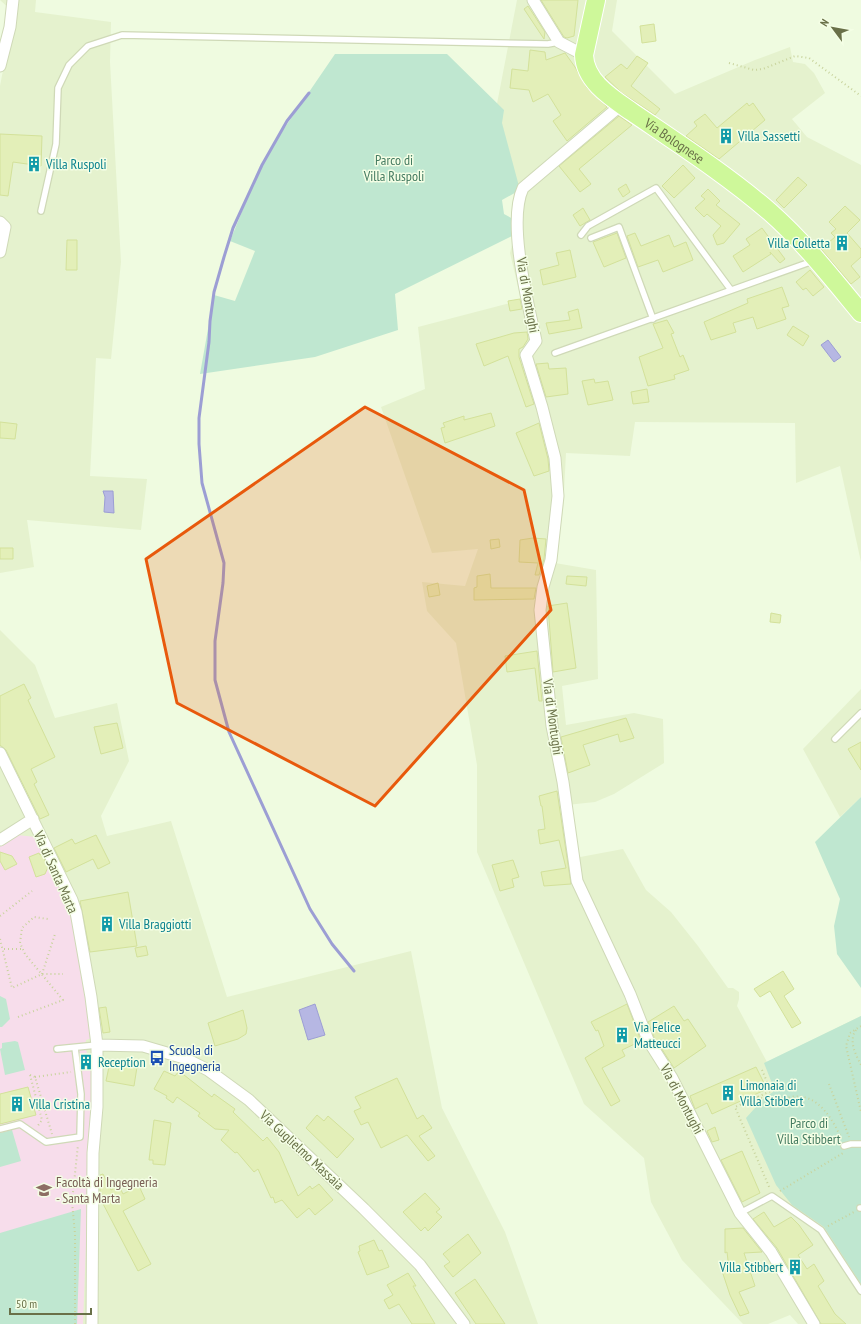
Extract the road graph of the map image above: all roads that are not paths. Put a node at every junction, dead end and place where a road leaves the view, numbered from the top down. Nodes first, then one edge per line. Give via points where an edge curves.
1 (13, 0) edge
2 (533, 0) edge
3 (596, 0) edge
4 (560, 42) junction
5 (584, 55) junction
6 (0, 66) edge
7 (621, 105) junction
8 (41, 211) dead end
9 (0, 222) edge
10 (581, 235) dead end
11 (591, 238) dead end
12 (0, 252) edge
13 (817, 259) junction
14 (731, 290) junction
15 (861, 313) edge
16 (654, 319) junction
17 (555, 353) dead end
18 (861, 713) edge
19 (835, 740) dead end
20 (0, 753) edge
21 (33, 819) junction
22 (0, 840) edge
23 (97, 1045) junction
24 (75, 1048) junction
25 (57, 1049) dead end
26 (0, 1129) edge
27 (861, 1144) edge
28 (846, 1149) road end
29 (740, 1213) junction
30 (861, 1291) edge
31 (92, 1324) edge
32 (464, 1324) edge
33 (814, 1324) edge

1 - 6 street via 10,27
2 - 4 street
3 - 5 main road, Via Bolognese
4 - 5 street
4 - 8 lane via 548,44 122,35 88,46 69,64 58,88 56,144
5 - 7 main road, Via Bolognese via 584,63 591,78
7 - 13 main road, Via Bolognese via 724,175 770,212
7 - 29 street, Via di Montughi via 524,188 520,196 520,256 536,341 526,355 554,458 558,496 551,560 543,587 540,610 552,726 566,798 577,881 630,994 648,1040 672,1078
9 - 12 street via 5,227
10 - 14 lane via 588,226 656,188
11 - 16 lane via 619,227
13 - 14 lane
13 - 15 main road, Via Bolognese
14 - 16 lane
16 - 17 lane
18 - 19 lane
20 - 21 street, Via di Santa Marta
21 - 22 street
21 - 23 street, Via di Santa Marta via 76,912
23 - 24 lane
23 - 31 street, Via di Santa Marta
23 - 32 street, Via Guglielmo Massaia via 143,1046 184,1058 208,1070 249,1100 420,1265
24 - 25 lane
24 - 26 lane via 81,1094 80,1137 46,1142 20,1124
27 - 28 lane via 851,1144
29 - 30 lane via 772,1196 821,1230
29 - 33 street, Via di Montughi via 771,1252

